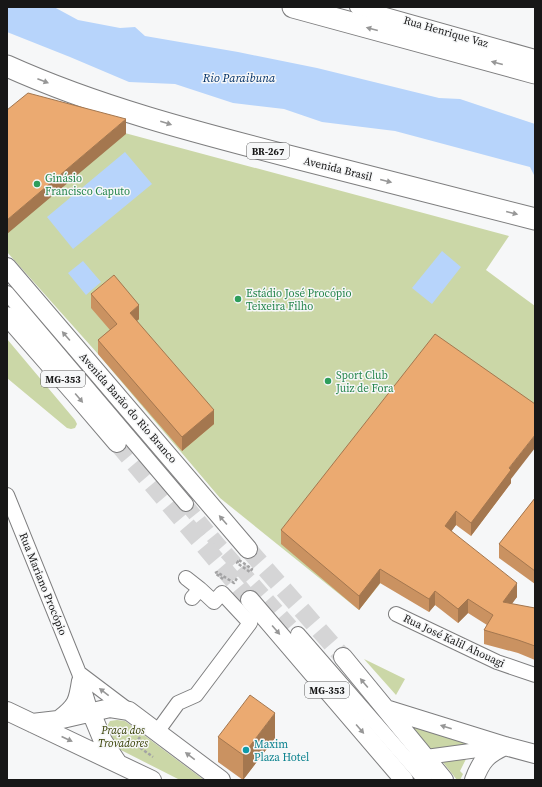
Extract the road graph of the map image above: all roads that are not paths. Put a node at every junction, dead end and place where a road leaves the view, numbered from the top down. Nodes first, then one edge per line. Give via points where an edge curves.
1 (293, 7) edge
2 (357, 7) edge
3 (322, 10) edge
4 (535, 57) edge
5 (7, 66) edge
6 (535, 73) edge
7 (535, 219) edge
8 (7, 267) edge
9 (7, 293) edge
10 (7, 316) edge
11 (117, 444) tunnel mouth
12 (7, 495) edge
13 (186, 504) tunnel mouth
14 (247, 557) tunnel mouth
15 (186, 578) dead end
16 (250, 600) tunnel mouth
17 (396, 614) dead end
18 (298, 634) tunnel mouth
19 (342, 657) tunnel mouth
20 (535, 675) edge
21 (80, 677) junction
22 (386, 709) junction
23 (7, 711) edge
24 (129, 711) junction
25 (91, 712) junction
26 (58, 720) junction
27 (32, 723) junction
28 (149, 734) junction
29 (505, 746) junction
30 (399, 749) junction
31 (535, 754) edge
32 (426, 757) junction
33 (117, 762) junction
34 (152, 780) edge
35 (221, 780) edge
36 (404, 780) edge
37 (425, 780) edge
38 (444, 780) edge
39 (474, 780) edge

1 - 3 highway
2 - 4 street, Rua Henrique Vaz
6 -> 3 highway
5 -> 7 highway, Avenida Brasil / BR-267 via 91,100 197,133
14 -> 8 main road, Avenida Barão do Rio Branco
9 - 13 street, Avenida Barão do Rio Branco
10 -> 11 main road, MG-353
12 - 21 street, Rua Mariano Procópio
15 - 28 street via 196,594 214,602 226,589 250,623 196,695 178,703
16 -> 36 main road, MG-353
17 - 20 street, Rua José Kalil Ahouagi via 497,662
18 - 30 street
22 -> 19 main road
24 -> 21 street
21 - 25 street, Rua Mariano Procópio
21 - 26 main road via 78,700 70,711
29 -> 22 main road
22 - 32 main road
23 - 27 main road
24 - 25 main road via 110,708
24 - 28 main road
25 - 26 main road
25 - 33 main road via 103,741
26 - 27 main road
27 -> 33 main road
35 -> 28 main road
29 - 31 main road
29 - 32 street
29 - 39 main road via 486,758
30 - 32 street
30 - 37 street
32 - 38 main road
33 - 34 main road

